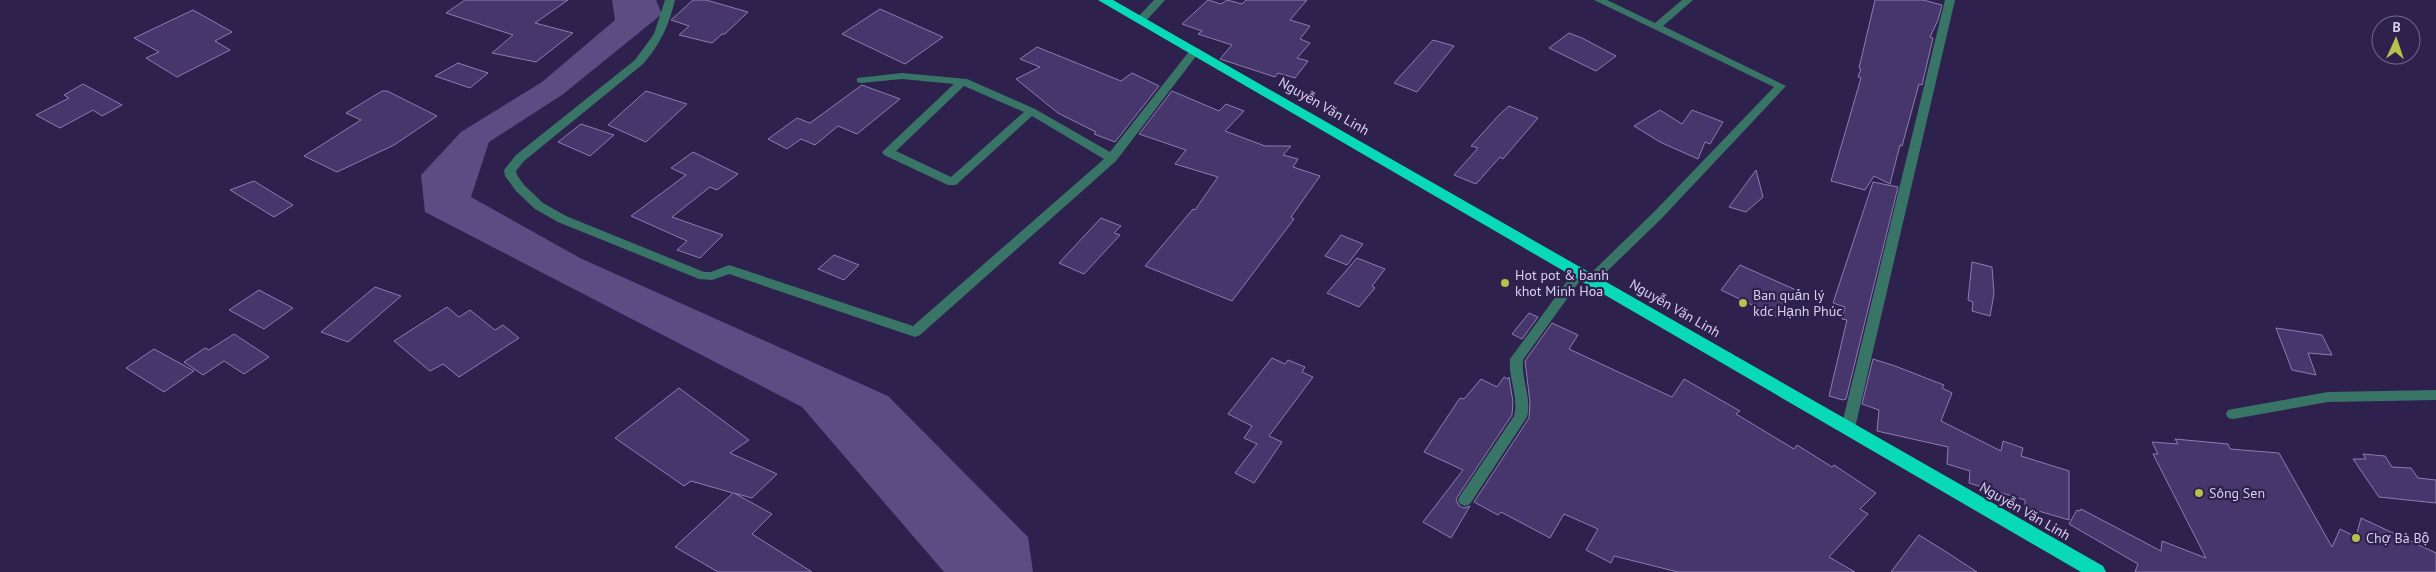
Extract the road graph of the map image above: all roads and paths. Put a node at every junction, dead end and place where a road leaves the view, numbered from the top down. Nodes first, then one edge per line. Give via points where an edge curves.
1 (670, 0) edge
2 (1104, 0) edge
3 (1160, 0) edge
4 (1599, 0) edge
5 (1688, 0) edge
6 (1950, 0) edge
7 (1141, 20) junction
8 (1656, 27) junction
9 (1195, 51) junction
10 (861, 80) dead end
11 (963, 81) junction
12 (1031, 111) junction
13 (1112, 158) junction
14 (1586, 275) junction
15 (2436, 394) edge
16 (2233, 414) dead end
17 (1848, 428) junction
18 (1465, 500) dead end
19 (2097, 572) edge

1 - 13 street via 664,26 655,44 639,62 520,158 510,170 520,188 547,211 703,276 729,269 915,332
2 - 7 highway, Nguyễn Văn Linh
3 - 7 street
4 - 8 street
5 - 8 street
6 - 17 street
7 - 9 highway, Nguyễn Văn Linh
8 - 14 street via 1781,86 1658,216
9 - 13 street
9 - 14 highway, Nguyễn Văn Linh
10 - 11 street via 902,76
11 - 12 street
11 - 12 street via 888,152 952,182
12 - 13 street
14 - 17 highway, Nguyễn Văn Linh
14 - 18 street via 1517,359 1515,369 1524,405 1520,416
15 - 16 street via 2328,397
17 - 19 highway, Nguyễn Văn Linh

